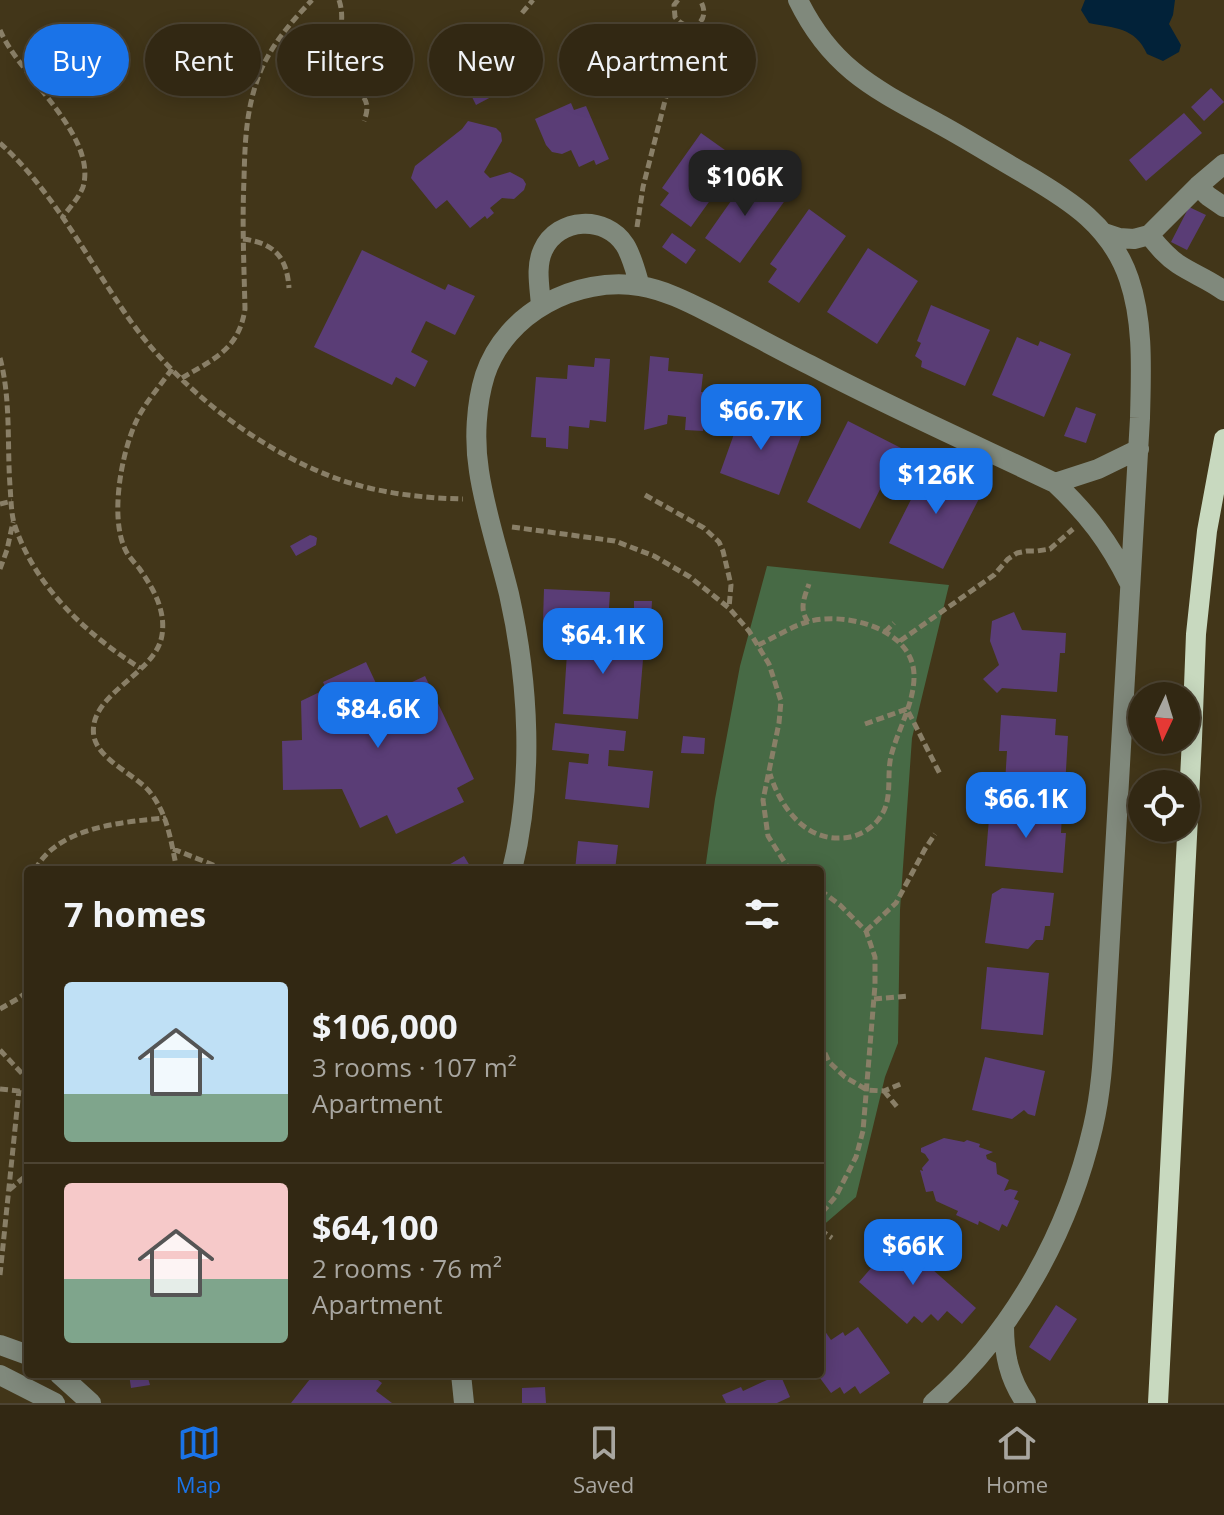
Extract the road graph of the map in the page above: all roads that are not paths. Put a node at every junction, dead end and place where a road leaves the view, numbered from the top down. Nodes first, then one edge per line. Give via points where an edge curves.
1 (798, 0) edge
2 (1224, 164) edge
3 (1198, 186) junction
4 (1224, 207) edge
5 (1104, 233) junction
6 (1149, 235) junction
7 (637, 276) junction
8 (1224, 291) edge
9 (541, 306) junction
10 (1224, 439) edge
11 (1139, 449) junction
12 (1055, 483) junction
13 (1131, 584) junction
14 (513, 866) edge
15 (1004, 1326) junction
16 (0, 1345) edge
17 (24, 1354) edge
18 (0, 1375) edge
19 (66, 1378) edge
20 (461, 1378) edge
21 (55, 1403) edge
22 (91, 1403) edge
23 (464, 1403) edge
24 (933, 1403) edge
25 (1026, 1403) edge
26 (1158, 1403) edge

1 - 5 street via 822,40 865,82 1066,198
2 - 3 street
3 - 4 street
3 - 6 street
5 - 6 street via 1134,239
5 - 11 street via 1118,253 1136,304
6 - 8 street via 1175,262
7 - 9 street via 564,294
7 - 9 street via 615,234 601,225 567,226 543,249 538,265
7 - 12 street
9 - 14 street via 499,347 485,374 477,437 478,468 509,597 524,702 522,808
10 - 26 main road via 1196,634
11 - 12 street
11 - 13 street
12 - 13 street via 1089,517
13 - 15 street via 1102,1072 1093,1125 1058,1230
15 - 24 street
15 - 25 street via 1006,1360
16 - 17 street
18 - 21 street
19 - 22 street
20 - 23 street

